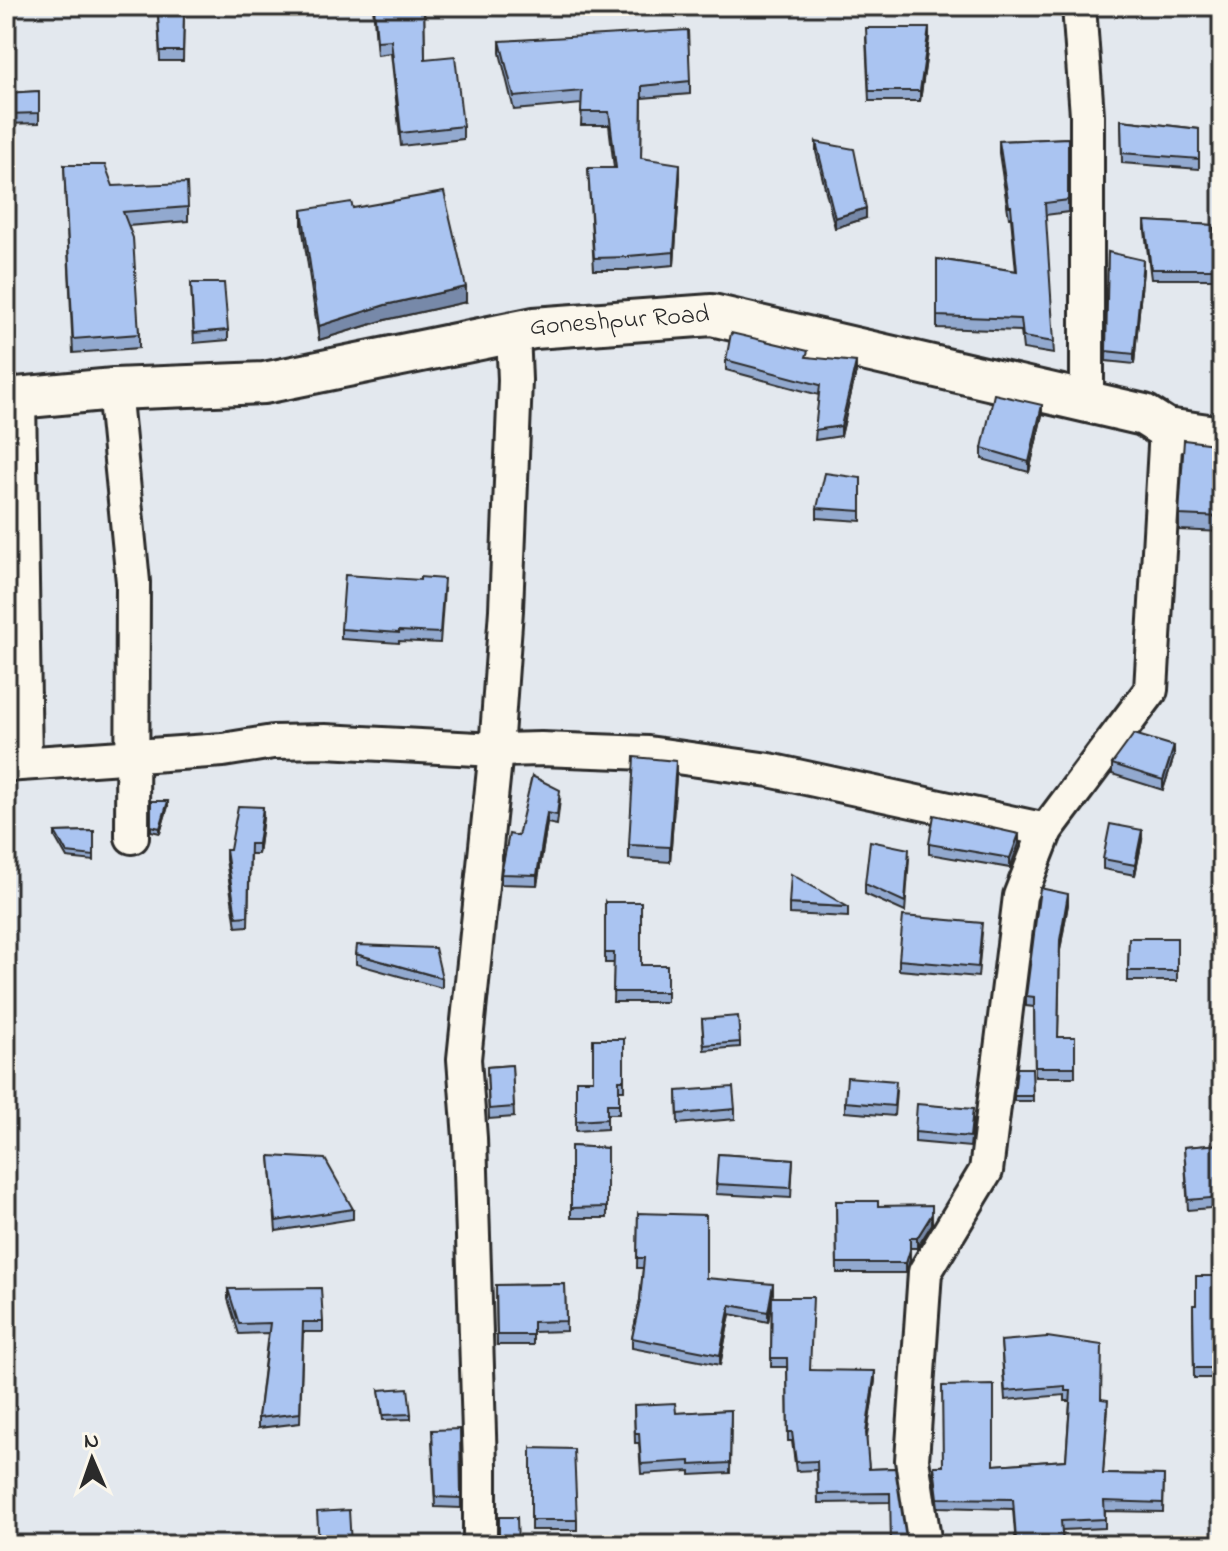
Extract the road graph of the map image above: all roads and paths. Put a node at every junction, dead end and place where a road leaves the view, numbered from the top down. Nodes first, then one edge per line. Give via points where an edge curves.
1 (1079, 6) edge
2 (513, 332) junction
3 (114, 389) junction
4 (13, 399) edge
5 (1087, 401) junction
6 (1166, 429) junction
7 (1222, 437) edge
8 (496, 750) junction
9 (131, 758) junction
10 (15, 764) edge
11 (1046, 830) junction
12 (132, 837) dead end
13 (480, 1545) edge
14 (925, 1545) edge

1 - 5 street via 1087,115
2 - 3 street, Goneshpur Road via 264,383
2 - 5 street, Goneshpur Road via 712,315
2 - 8 street via 506,610
3 - 4 street, Goneshpur Road
3 - 9 street via 133,582
4 - 10 street
5 - 6 street, Goneshpur Road via 1144,415
6 - 7 street, Goneshpur Road
6 - 11 street via 1151,690
8 - 9 street via 273,742
8 - 11 street via 648,753 769,770
8 - 13 street via 464,1059
9 - 10 street
9 - 12 street
11 - 14 street via 1020,896 986,1171 925,1272 912,1460

